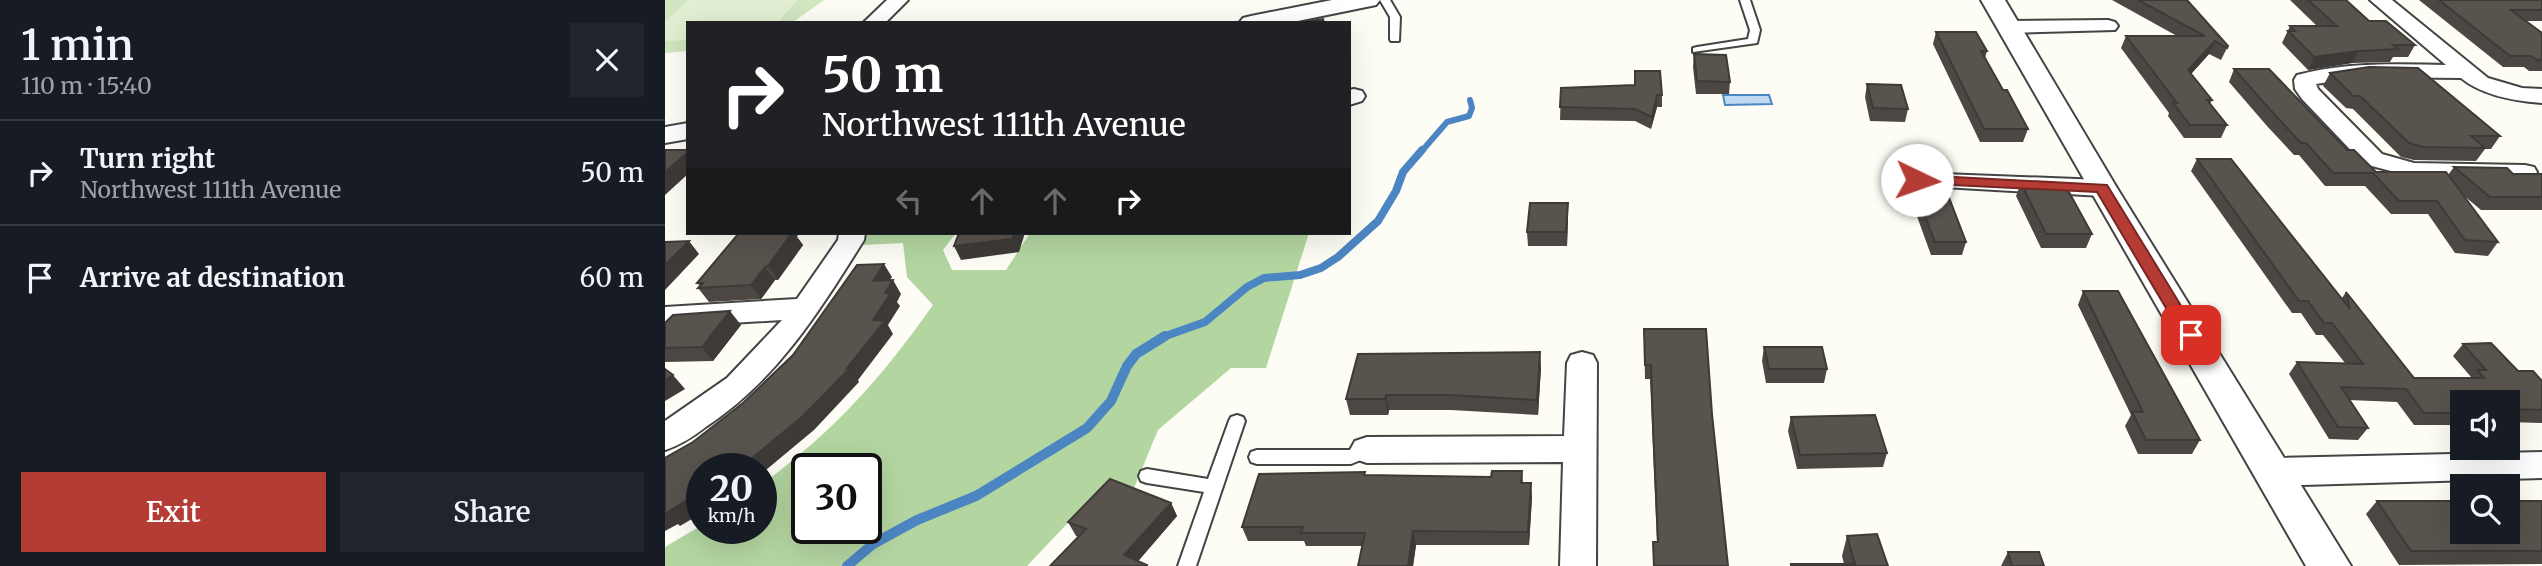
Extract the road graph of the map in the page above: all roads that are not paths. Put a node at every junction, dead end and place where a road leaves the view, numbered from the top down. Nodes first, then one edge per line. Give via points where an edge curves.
1 (898, 0) edge
2 (1368, 0) edge
3 (1385, 0) edge
4 (1745, 0) edge
5 (2380, 0) edge
6 (2001, 13) edge
7 (875, 21) edge
8 (1261, 21) edge
9 (2108, 26) dead end
10 (1395, 39) dead end
11 (1697, 50) dead end
12 (2466, 72) junction
13 (2542, 96) edge
14 (686, 131) edge
15 (665, 135) edge
16 (2525, 172) edge
17 (1917, 180) dead end
18 (2102, 188) junction
19 (852, 235) edge
20 (807, 307) junction
21 (665, 317) edge
22 (1582, 363) dead end
23 (1237, 421) dead end
24 (665, 437) edge
25 (1581, 449) junction
26 (1367, 450) joint
27 (1257, 457) dead end
28 (2542, 465) edge
29 (2272, 472) junction
30 (1147, 476) dead end
31 (1214, 487) junction
32 (1187, 566) edge
33 (1579, 566) edge
34 (2329, 566) edge

1 - 7 street
2 - 8 street
3 - 10 lane via 1395,17
4 - 11 lane via 1755,30 1753,41
5 - 12 street
6 - 9 street
6 - 18 street
12 - 13 street via 2501,90
12 - 16 street via 2348,72 2314,76 2305,84 2373,159 2414,170
14 - 15 street
17 - 18 street
18 - 29 street
19 - 20 street
20 - 21 street
20 - 24 street via 759,367 724,398
22 - 25 street
23 - 31 lane
25 - 26 street
25 - 33 street
26 - 27 lane via 1351,457
28 - 29 street
29 - 34 street
30 - 31 lane
31 - 32 lane

